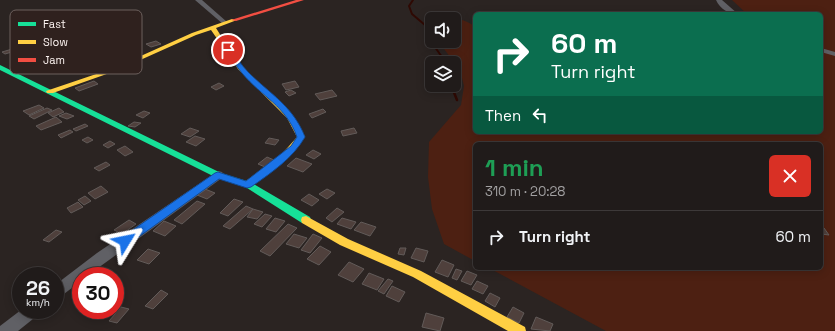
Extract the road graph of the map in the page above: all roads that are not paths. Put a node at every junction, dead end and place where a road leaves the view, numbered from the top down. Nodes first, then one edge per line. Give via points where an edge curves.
1 (198, 0) edge
2 (302, 0) edge
3 (719, 0) edge
4 (732, 12) edge
5 (225, 23) junction
6 (213, 28) junction
7 (823, 51) edge
8 (835, 54) edge
9 (142, 57) edge
10 (0, 67) edge
11 (10, 72) edge
12 (15, 74) edge
13 (101, 74) edge
14 (50, 91) junction
15 (218, 175) junction
16 (247, 184) junction
17 (64, 286) edge
18 (21, 319) edge
19 (6, 331) edge
20 (520, 331) edge

1 - 5 street
2 - 5 street
3 - 4 street
5 - 6 street
6 - 9 street
6 - 16 street via 245,72 284,108 296,123 301,137 295,147
7 - 8 street
10 - 11 street
12 - 14 street
13 - 14 street
14 - 15 street
15 - 16 street
15 - 17 street
16 - 20 street via 344,242 417,274
18 - 19 street

